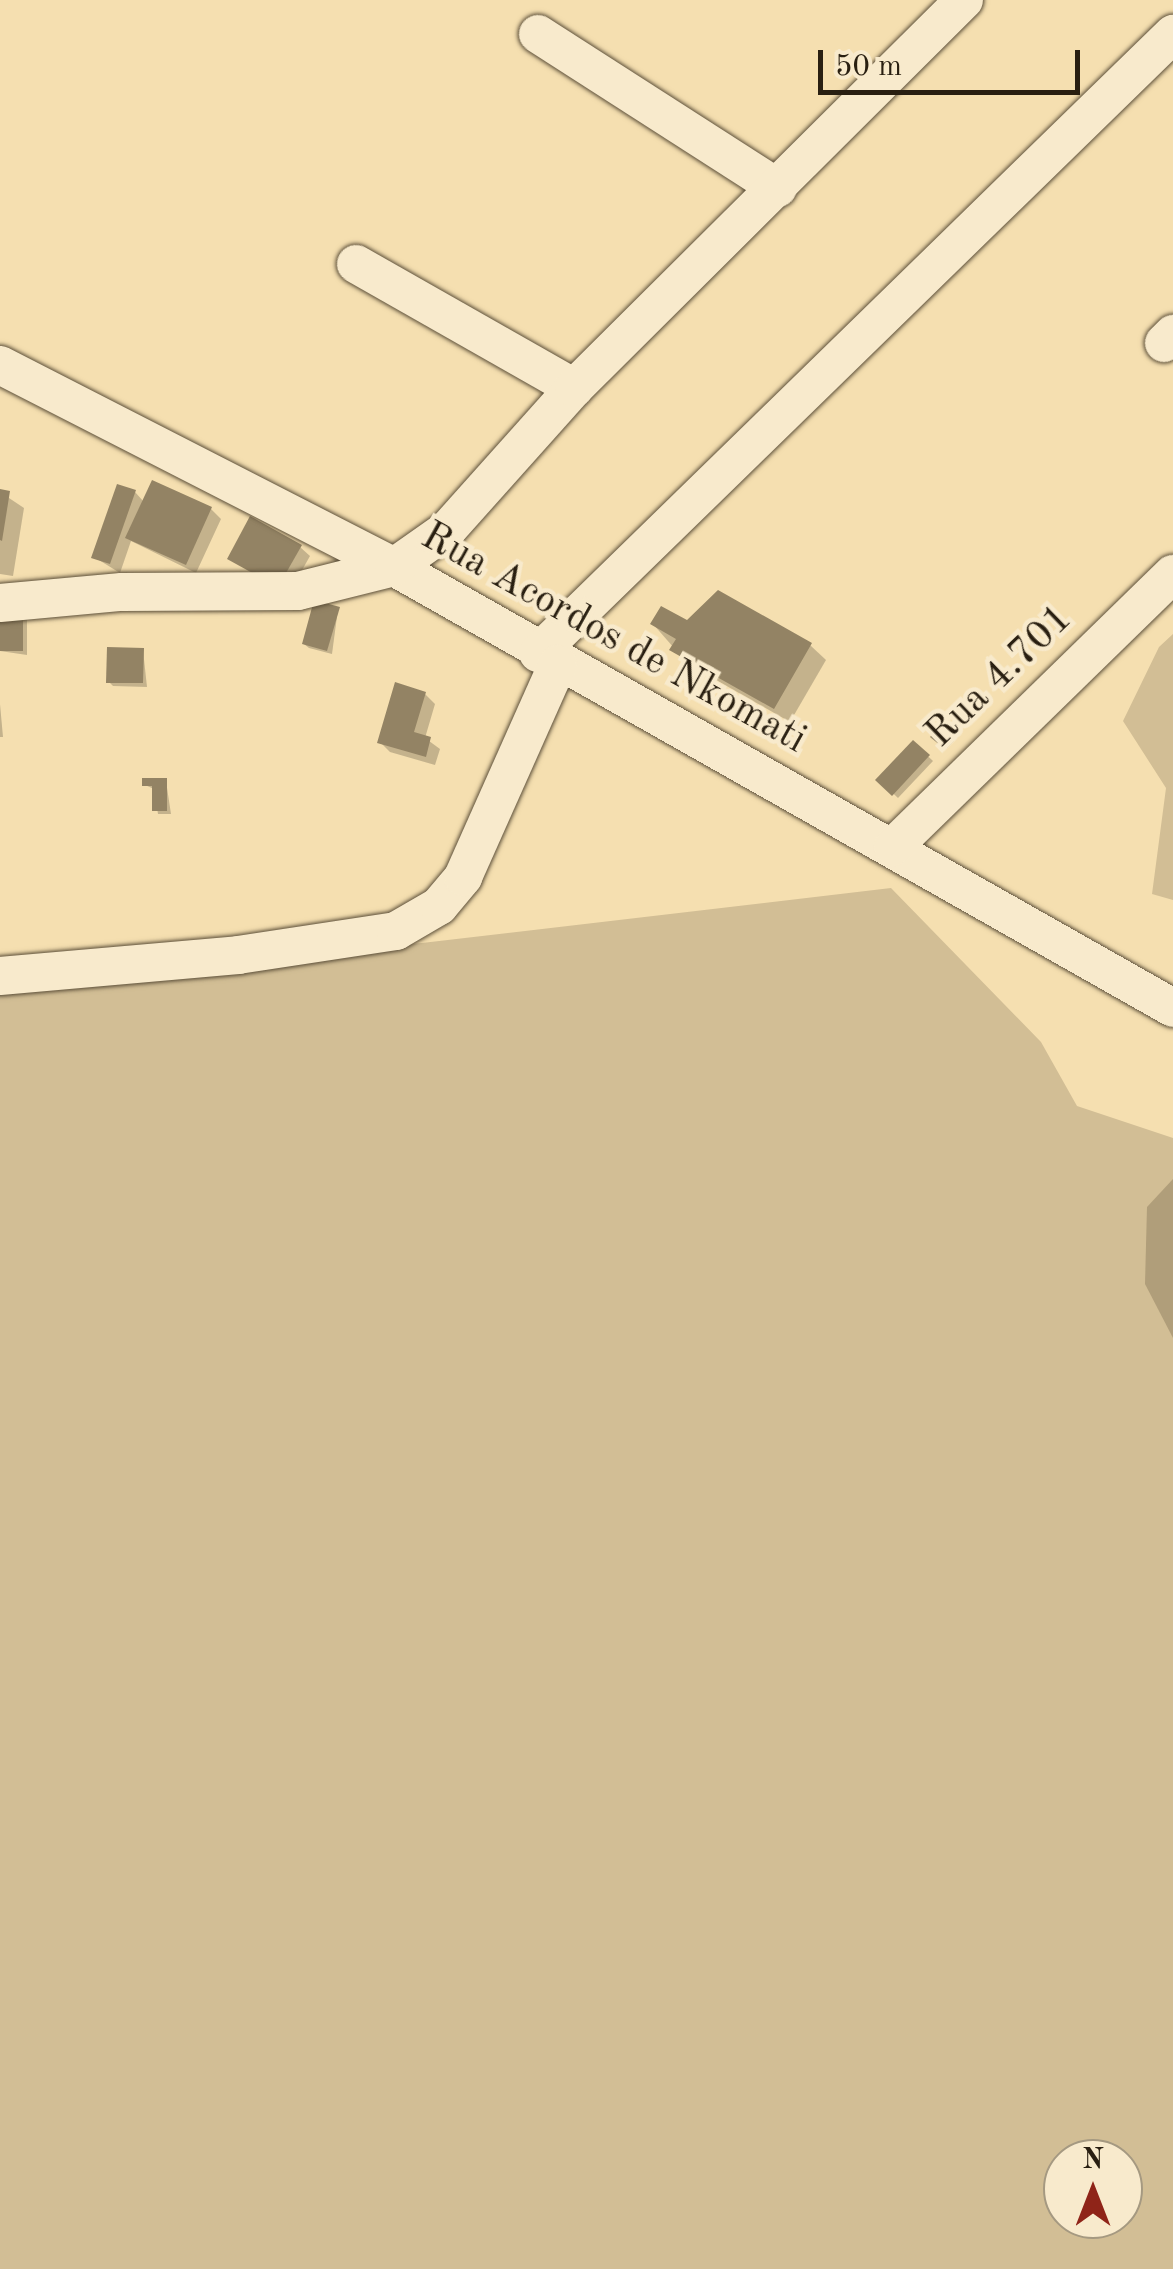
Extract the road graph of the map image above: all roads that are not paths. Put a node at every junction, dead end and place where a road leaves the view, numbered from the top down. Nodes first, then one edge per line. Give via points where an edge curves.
1 (964, 0) edge
2 (538, 34) dead end
3 (1173, 34) edge
4 (778, 188) junction
5 (356, 264) dead end
6 (0, 366) edge
7 (574, 388) junction
8 (394, 567) junction
9 (1173, 574) edge
10 (0, 603) edge
11 (548, 658) junction
12 (893, 847) junction
13 (0, 976) edge
14 (1173, 1008) edge

1 - 4 street
2 - 4 street
3 - 11 street
4 - 7 street
5 - 7 street
6 - 8 street, Rua Acordos de Nkomati
7 - 8 street via 448,529
8 - 10 street via 298,591 122,592
8 - 11 street, Rua Acordos de Nkomati
9 - 12 street, Rua 4.701
11 - 12 street, Rua Acordos de Nkomati
11 - 13 street via 463,877 439,906 396,931 238,955
12 - 14 street, Rua Acordos de Nkomati

